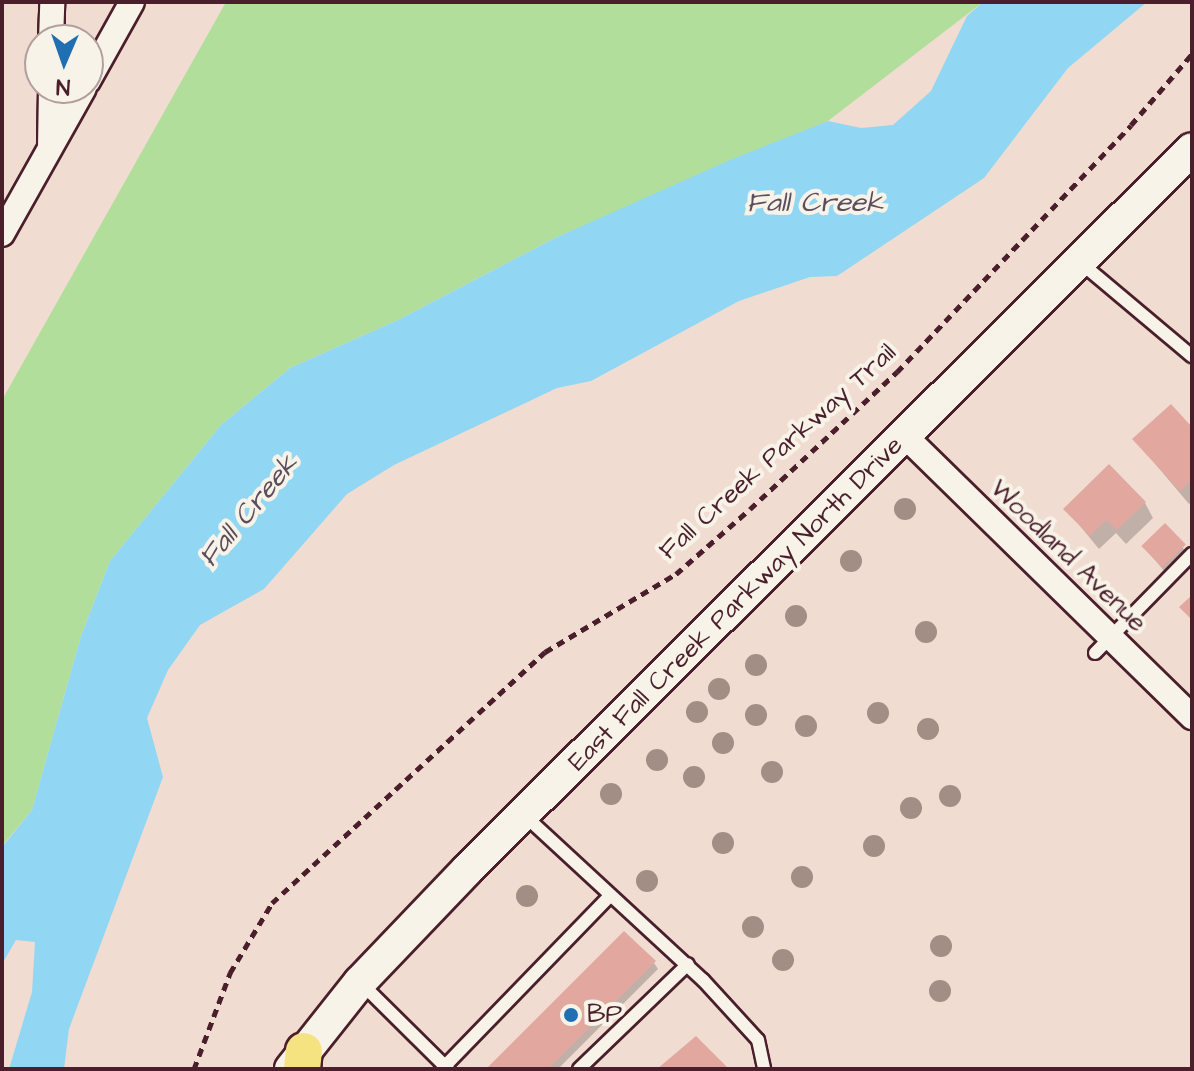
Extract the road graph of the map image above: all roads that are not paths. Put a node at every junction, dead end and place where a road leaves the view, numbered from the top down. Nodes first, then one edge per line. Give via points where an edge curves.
1 (52, 2) edge
2 (132, 2) edge
3 (51, 24) edge
4 (104, 52) edge
5 (51, 104) edge
6 (75, 104) edge
7 (50, 148) junction
8 (1192, 149) edge
9 (2, 234) edge
10 (1080, 262) junction
11 (1192, 356) edge
12 (905, 436) junction
13 (1192, 554) edge
14 (1102, 644) junction
15 (1192, 717) edge
16 (524, 815) junction
17 (609, 897) junction
18 (688, 964) junction
19 (360, 982) junction
20 (299, 1063) edge
21 (446, 1067) edge
22 (579, 1069) edge
23 (764, 1069) edge

1 - 3 street
2 - 4 street
5 - 7 street
6 - 7 street
7 - 9 street
8 - 10 main road, East Fall Creek Parkway North Drive
10 - 11 lane
10 - 12 main road, East Fall Creek Parkway North Drive
12 - 14 street, Woodland Avenue
12 - 16 main road, East Fall Creek Parkway North Drive
13 - 14 lane
14 - 15 street, Woodland Avenue
16 - 17 lane
16 - 19 main road, East Fall Creek Parkway North Drive
17 - 18 lane
17 - 21 lane
18 - 22 lane
18 - 23 lane via 758,1040
19 - 20 main road, East Fall Creek Parkway North Drive
19 - 21 lane

